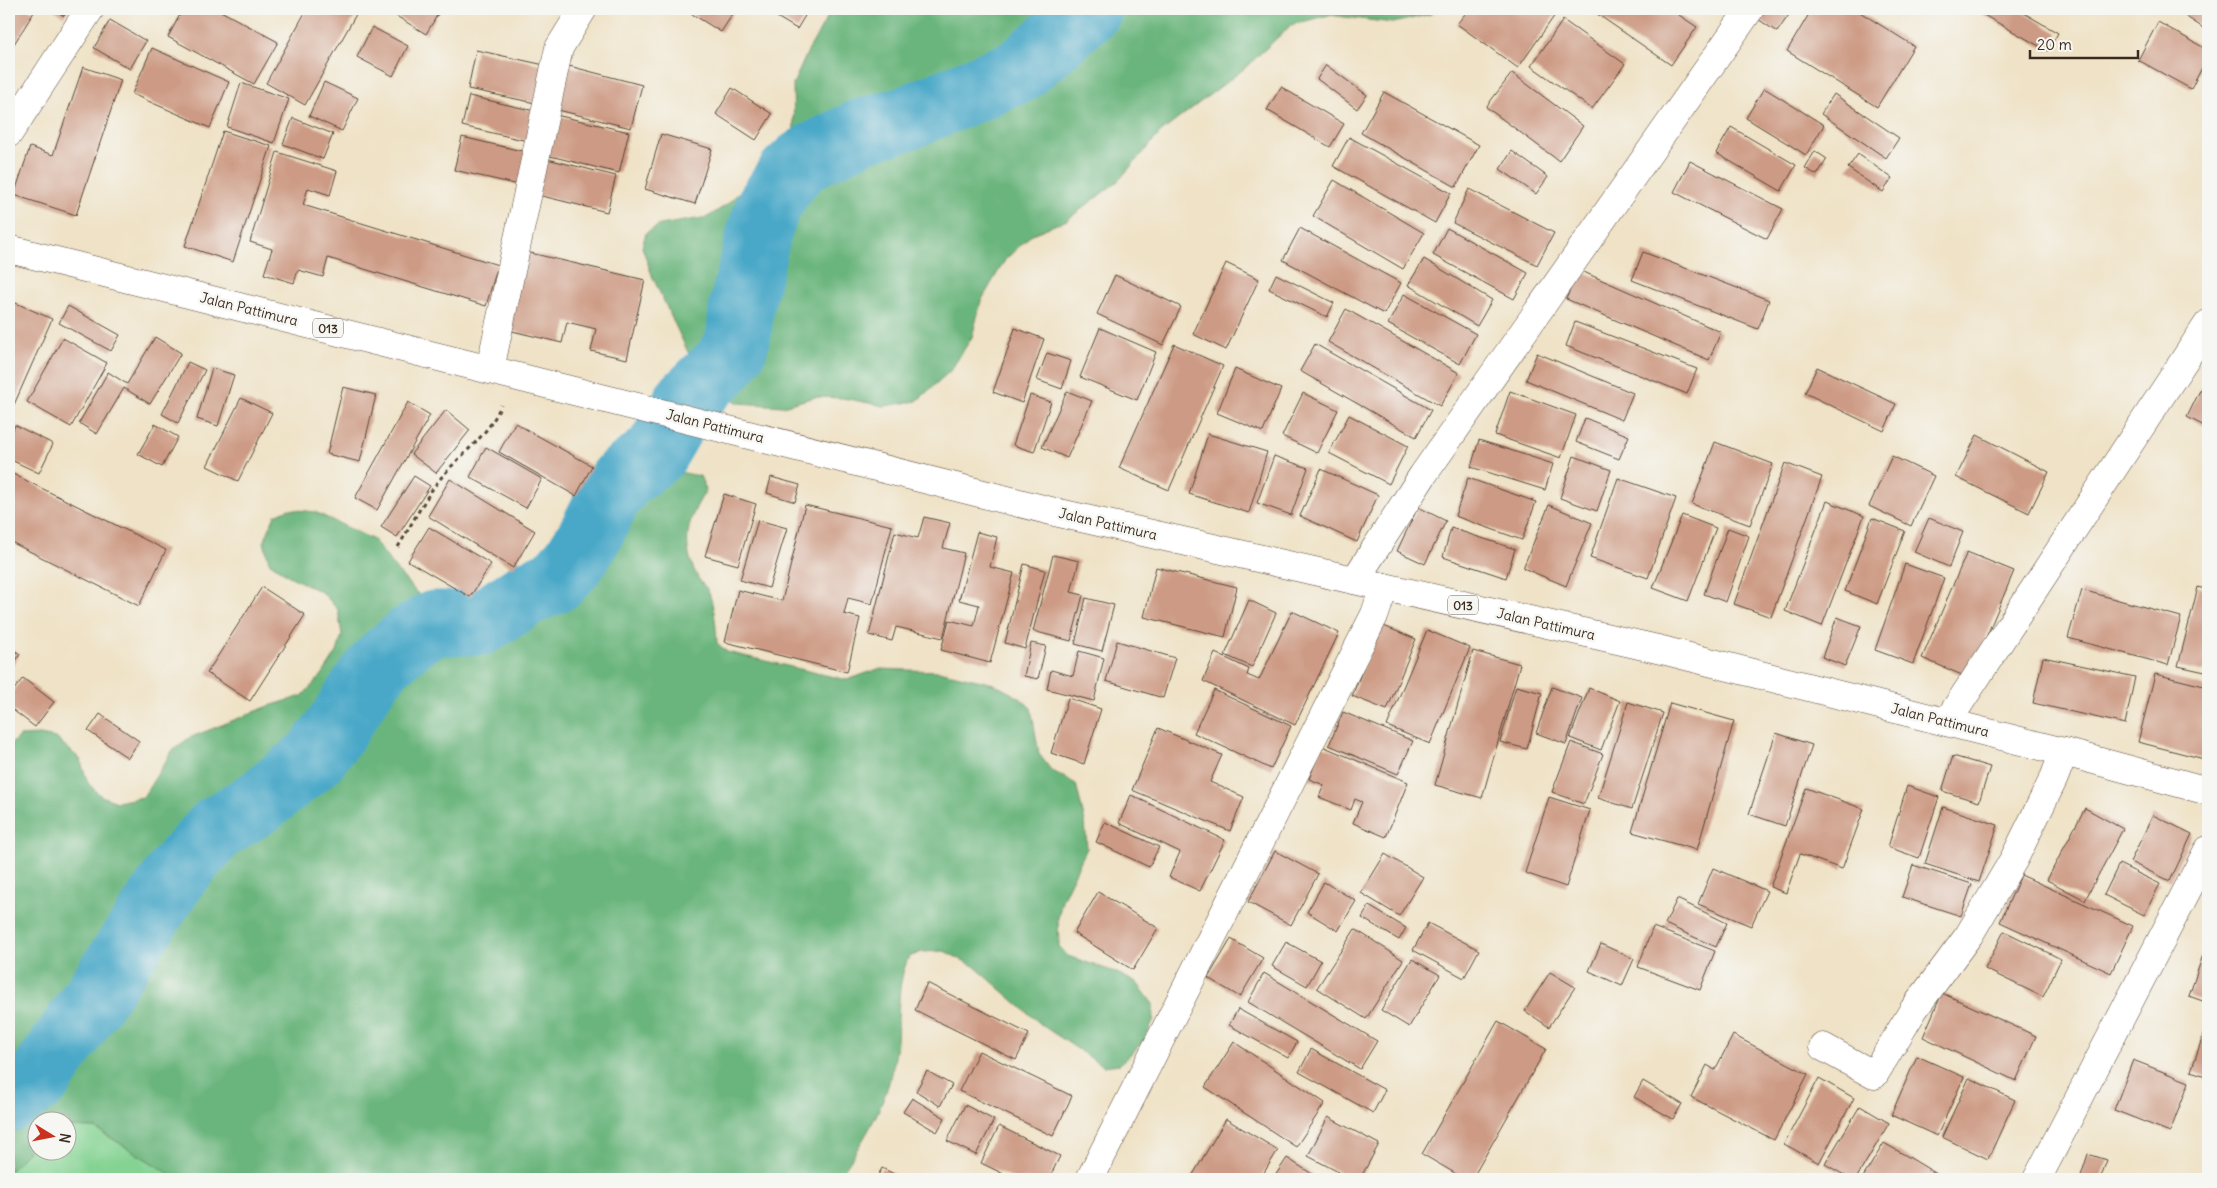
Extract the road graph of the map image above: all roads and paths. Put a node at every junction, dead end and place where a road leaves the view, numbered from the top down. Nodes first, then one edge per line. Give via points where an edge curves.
1 (90, 9) edge
2 (583, 9) edge
3 (1750, 9) edge
4 (9, 133) edge
5 (9, 249) edge
6 (2208, 324) edge
7 (501, 371) junction
8 (398, 547) dead end
9 (1355, 580) junction
10 (1384, 587) junction
11 (1947, 722) junction
12 (2064, 752) junction
13 (2208, 791) edge
14 (2208, 850) edge
15 (1823, 1047) dead end
16 (1090, 1179) edge
17 (2037, 1179) edge

1 - 4 street
2 - 7 street via 559,48
3 - 9 street via 1423,474
5 - 7 street, Jalan Pattimura / 013
6 - 11 street
7 - 8 path via 498,412 490,426 436,484
7 - 9 street, Jalan Pattimura / 013 via 1055,512
9 - 10 street, Jalan Pattimura / 013
10 - 11 street, Jalan Pattimura / 013 via 1666,651
10 - 16 street via 1375,614
11 - 12 street, Jalan Pattimura / 013
12 - 13 street, Jalan Pattimura / 013
12 - 15 street via 2014,859 1969,935 1914,1009 1874,1075
14 - 17 street

